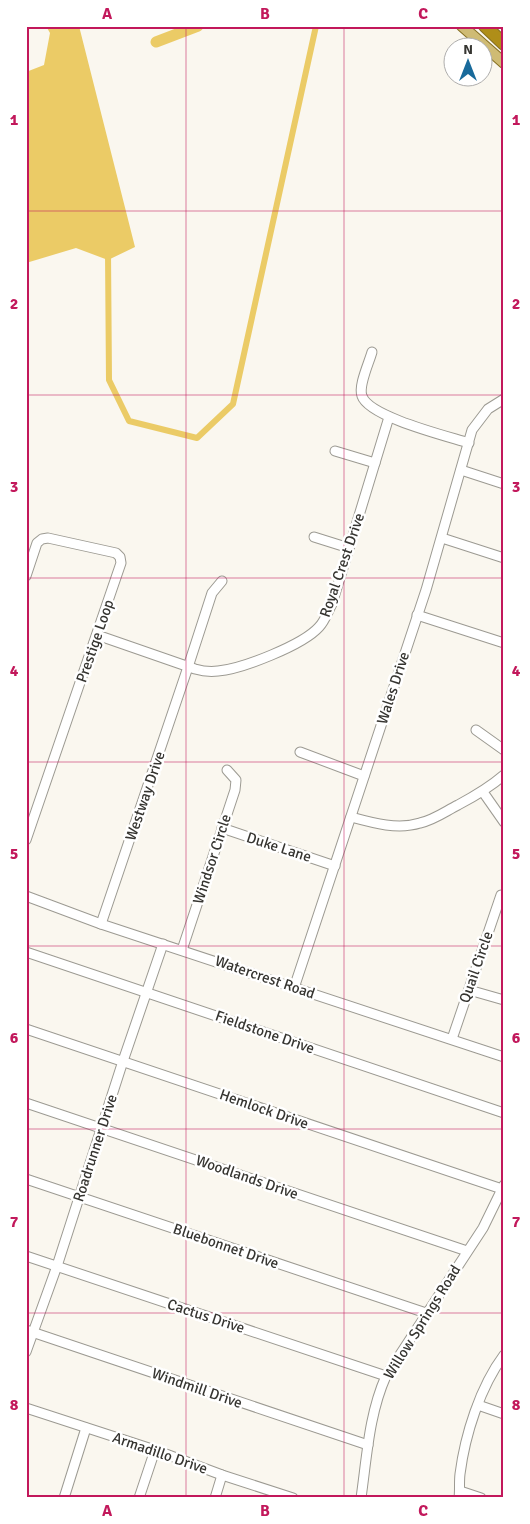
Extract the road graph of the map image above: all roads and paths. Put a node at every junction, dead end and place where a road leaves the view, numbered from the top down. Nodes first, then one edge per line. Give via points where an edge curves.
1 (462, 26) edge
2 (485, 26) edge
3 (504, 44) edge
4 (504, 63) edge
5 (372, 352) dead end
6 (504, 398) edge
7 (389, 417) junction
8 (469, 443) junction
9 (335, 451) dead end
10 (376, 462) junction
11 (461, 470) junction
12 (504, 484) edge
13 (314, 537) dead end
14 (442, 538) junction
15 (349, 548) junction
16 (504, 558) edge
17 (26, 576) edge
18 (222, 581) dead end
19 (418, 615) junction
20 (97, 635) junction
21 (504, 643) edge
22 (188, 667) junction
23 (476, 730) dead end
24 (504, 750) edge
25 (300, 752) dead end
26 (227, 770) dead end
27 (504, 775) edge
28 (364, 776) junction
29 (482, 792) junction
30 (351, 817) junction
31 (504, 822) edge
32 (222, 828) junction
33 (26, 840) edge
34 (335, 866) junction
35 (501, 895) dead end
36 (26, 896) edge
37 (101, 924) junction
38 (163, 944) junction
39 (182, 950) junction
40 (26, 952) edge
41 (294, 988) junction
42 (469, 990) junction
43 (148, 992) junction
44 (504, 1000) edge
45 (26, 1029) edge
46 (452, 1040) junction
47 (504, 1057) edge
48 (123, 1061) junction
49 (26, 1103) edge
50 (504, 1113) edge
51 (102, 1128) junction
52 (26, 1179) edge
53 (503, 1187) edge
54 (79, 1196) junction
55 (467, 1251) junction
56 (26, 1256) edge
57 (56, 1266) junction
58 (426, 1313) junction
59 (30, 1331) edge
60 (26, 1352) edge
61 (504, 1355) edge
62 (386, 1376) junction
63 (478, 1405) junction
64 (26, 1408) edge
65 (504, 1414) edge
66 (86, 1428) junction
67 (368, 1446) junction
68 (155, 1450) junction
69 (222, 1474) junction
70 (459, 1494) edge
71 (291, 1497) edge
72 (64, 1498) edge
73 (139, 1498) edge
74 (215, 1498) edge
75 (361, 1498) edge
76 (480, 1498) edge

1 - 4 main road
2 - 3 highway
5 - 7 street via 361,388 362,397 369,406
6 - 8 street, Wales Drive via 478,421
7 - 8 street
7 - 10 street, Royal Crest Drive
8 - 11 street, Wales Drive
9 - 10 street
10 - 15 street, Royal Crest Drive
11 - 12 street
11 - 14 street, Wales Drive
13 - 15 street
14 - 16 street
14 - 19 street, Wales Drive
15 - 22 street, Royal Crest Drive via 332,604 320,627 294,644 241,666 217,671
17 - 20 street, Prestige Loop via 37,543 42,539 116,553 121,563
18 - 22 street, Westway Drive via 212,592
19 - 21 street
19 - 28 street, Wales Drive
20 - 22 street, Royal Crest Drive
20 - 33 street, Prestige Loop
22 - 37 street, Westway Drive
23 - 24 street
25 - 28 street
26 - 32 street, Windsor Circle via 236,780
27 - 29 street
28 - 30 street, Wales Drive
29 - 30 street via 420,824 386,825
29 - 31 street
30 - 34 street, Wales Drive
32 - 34 street, Duke Lane
32 - 39 street, Windsor Circle
34 - 41 street, Wales Drive
35 - 42 street, Quail Circle
36 - 37 street, Watercrest Road
37 - 38 street, Watercrest Road
38 - 39 street, Watercrest Road
38 - 43 street, Roadrunner Drive
39 - 41 street, Watercrest Road
40 - 43 street, Fieldstone Drive
41 - 46 street, Watercrest Road
42 - 44 street
42 - 46 street, Quail Circle
43 - 48 street, Roadrunner Drive
43 - 50 street, Fieldstone Drive
45 - 48 street, Hemlock Drive
46 - 47 street, Watercrest Road
48 - 51 street, Roadrunner Drive
48 - 53 street, Hemlock Drive
49 - 51 street, Woodlands Drive
51 - 54 street, Roadrunner Drive
51 - 55 street, Woodlands Drive
52 - 54 street, Bluebonnet Drive
53 - 55 street, Willow Springs Road
54 - 57 street, Roadrunner Drive
54 - 58 street, Bluebonnet Drive
55 - 58 street, Willow Springs Road
56 - 57 street, Cactus Drive
57 - 59 street, Roadrunner Drive
57 - 62 street, Cactus Drive
58 - 62 street, Willow Springs Road
59 - 60 street, Roadrunner Drive
59 - 67 street, Windmill Drive
61 - 63 street
62 - 67 street, Willow Springs Road via 371,1421
63 - 65 street
63 - 70 street via 462,1460
64 - 66 street, Armadillo Drive
66 - 68 street, Armadillo Drive
66 - 72 street
67 - 75 street, Willow Springs Road
68 - 69 street, Armadillo Drive
68 - 73 street
69 - 71 street, Armadillo Drive
69 - 74 street
70 - 76 street

